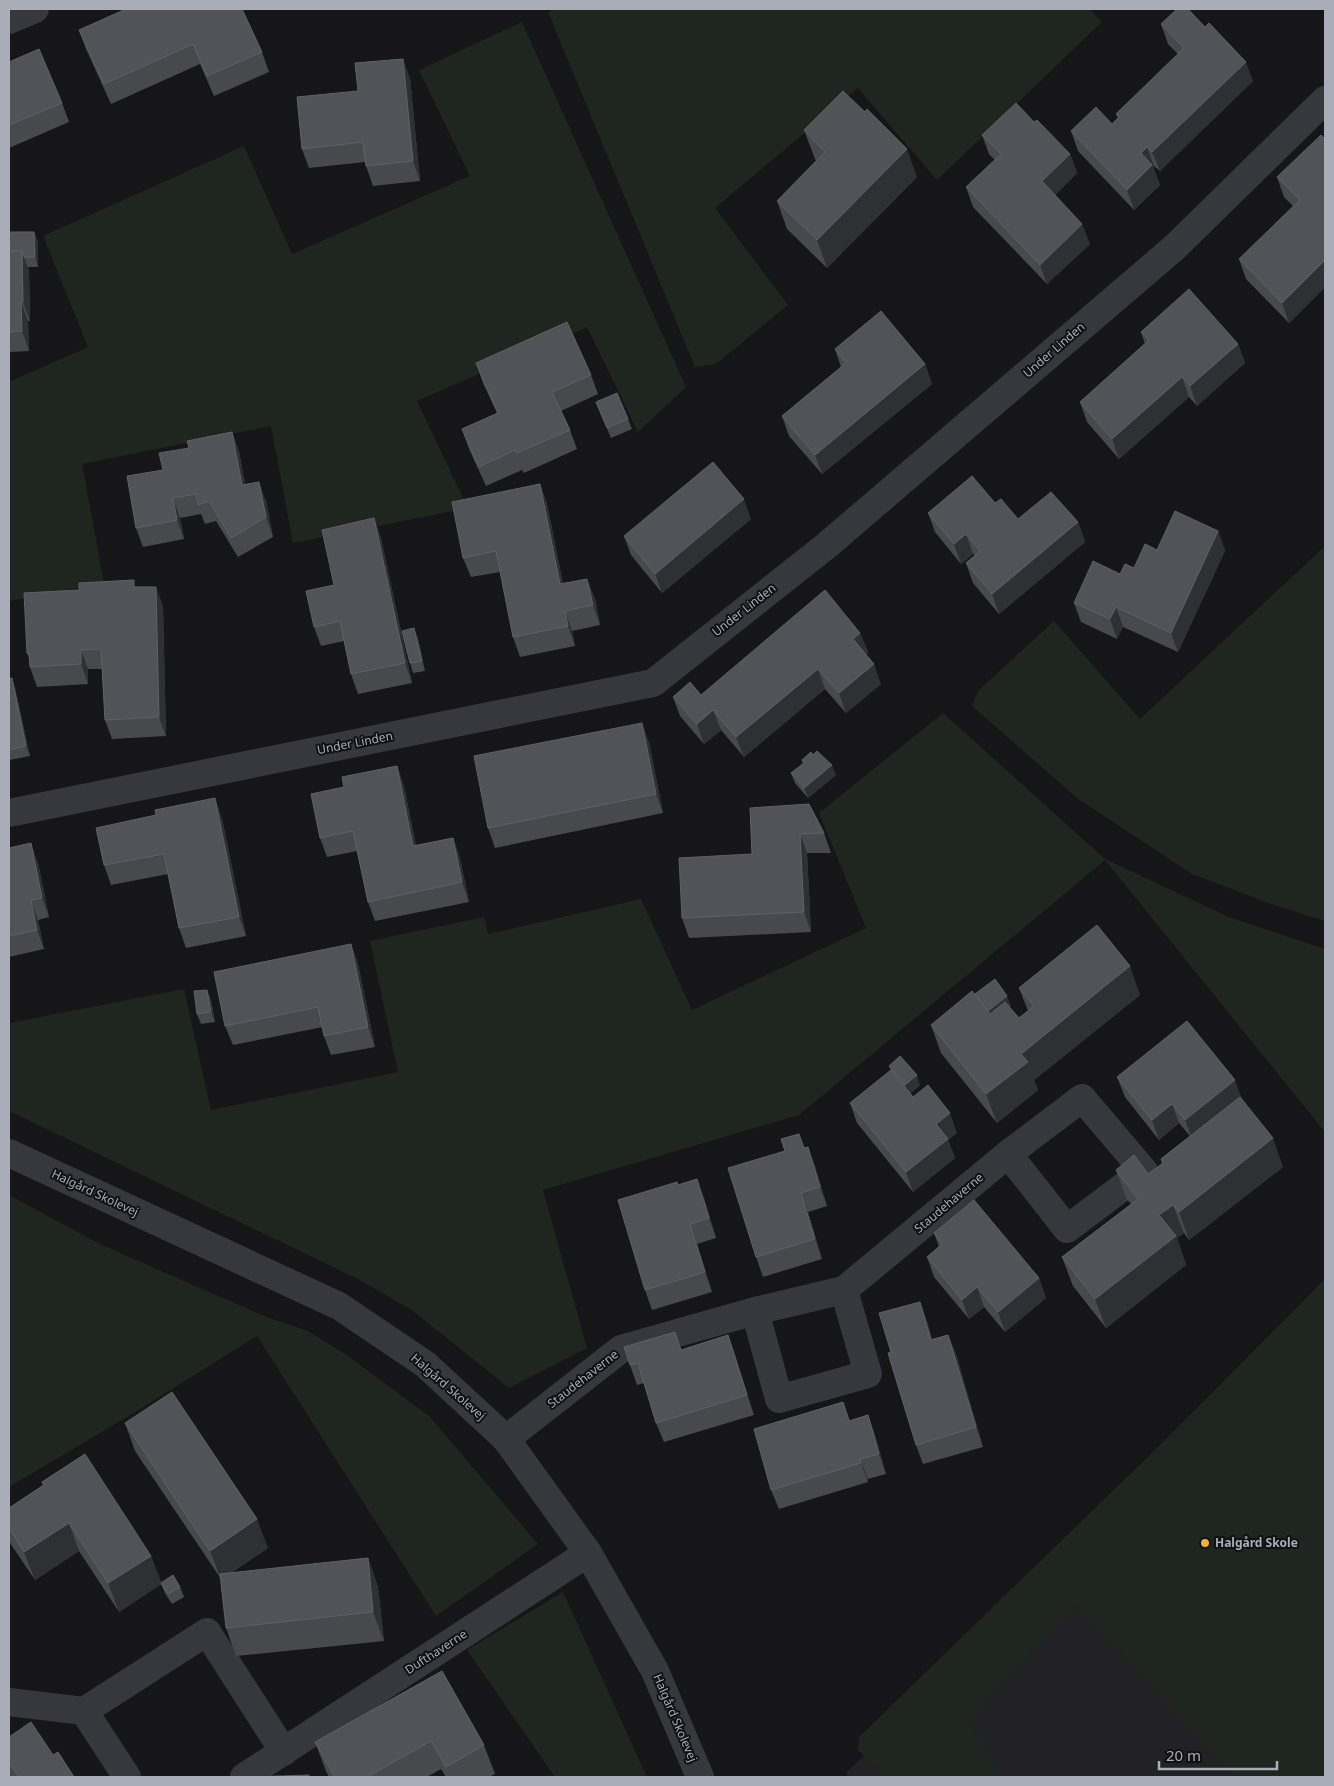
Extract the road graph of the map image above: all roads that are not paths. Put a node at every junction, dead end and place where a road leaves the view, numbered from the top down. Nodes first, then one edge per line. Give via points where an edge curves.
1 (35, 9) edge
2 (9, 20) edge
3 (1325, 100) edge
4 (9, 812) edge
5 (9, 1153) edge
6 (1008, 1154) junction
7 (844, 1290) junction
8 (755, 1311) junction
9 (506, 1439) junction
10 (588, 1552) junction
11 (9, 1702) edge
12 (84, 1711) junction
13 (284, 1752) junction
14 (126, 1777) edge
15 (244, 1777) edge
16 (700, 1777) edge

1 - 2 street
3 - 4 street, Under Linden via 1174,247 826,546 653,683
5 - 9 street, Halgård Skolevej via 339,1306 425,1364
6 - 6 street, Staudehaverne via 1082,1098 1144,1171 1067,1229
6 - 7 street, Staudehaverne
7 - 8 street, Staudehaverne
7 - 8 street via 868,1374 779,1399
8 - 9 street, Staudehaverne via 621,1350
9 - 10 street, Halgård Skolevej
10 - 13 street, Dufthaverne
10 - 16 street, Halgård Skolevej via 655,1671
11 - 12 street
12 - 13 street via 207,1632
12 - 14 street
13 - 15 street, Dufthaverne

